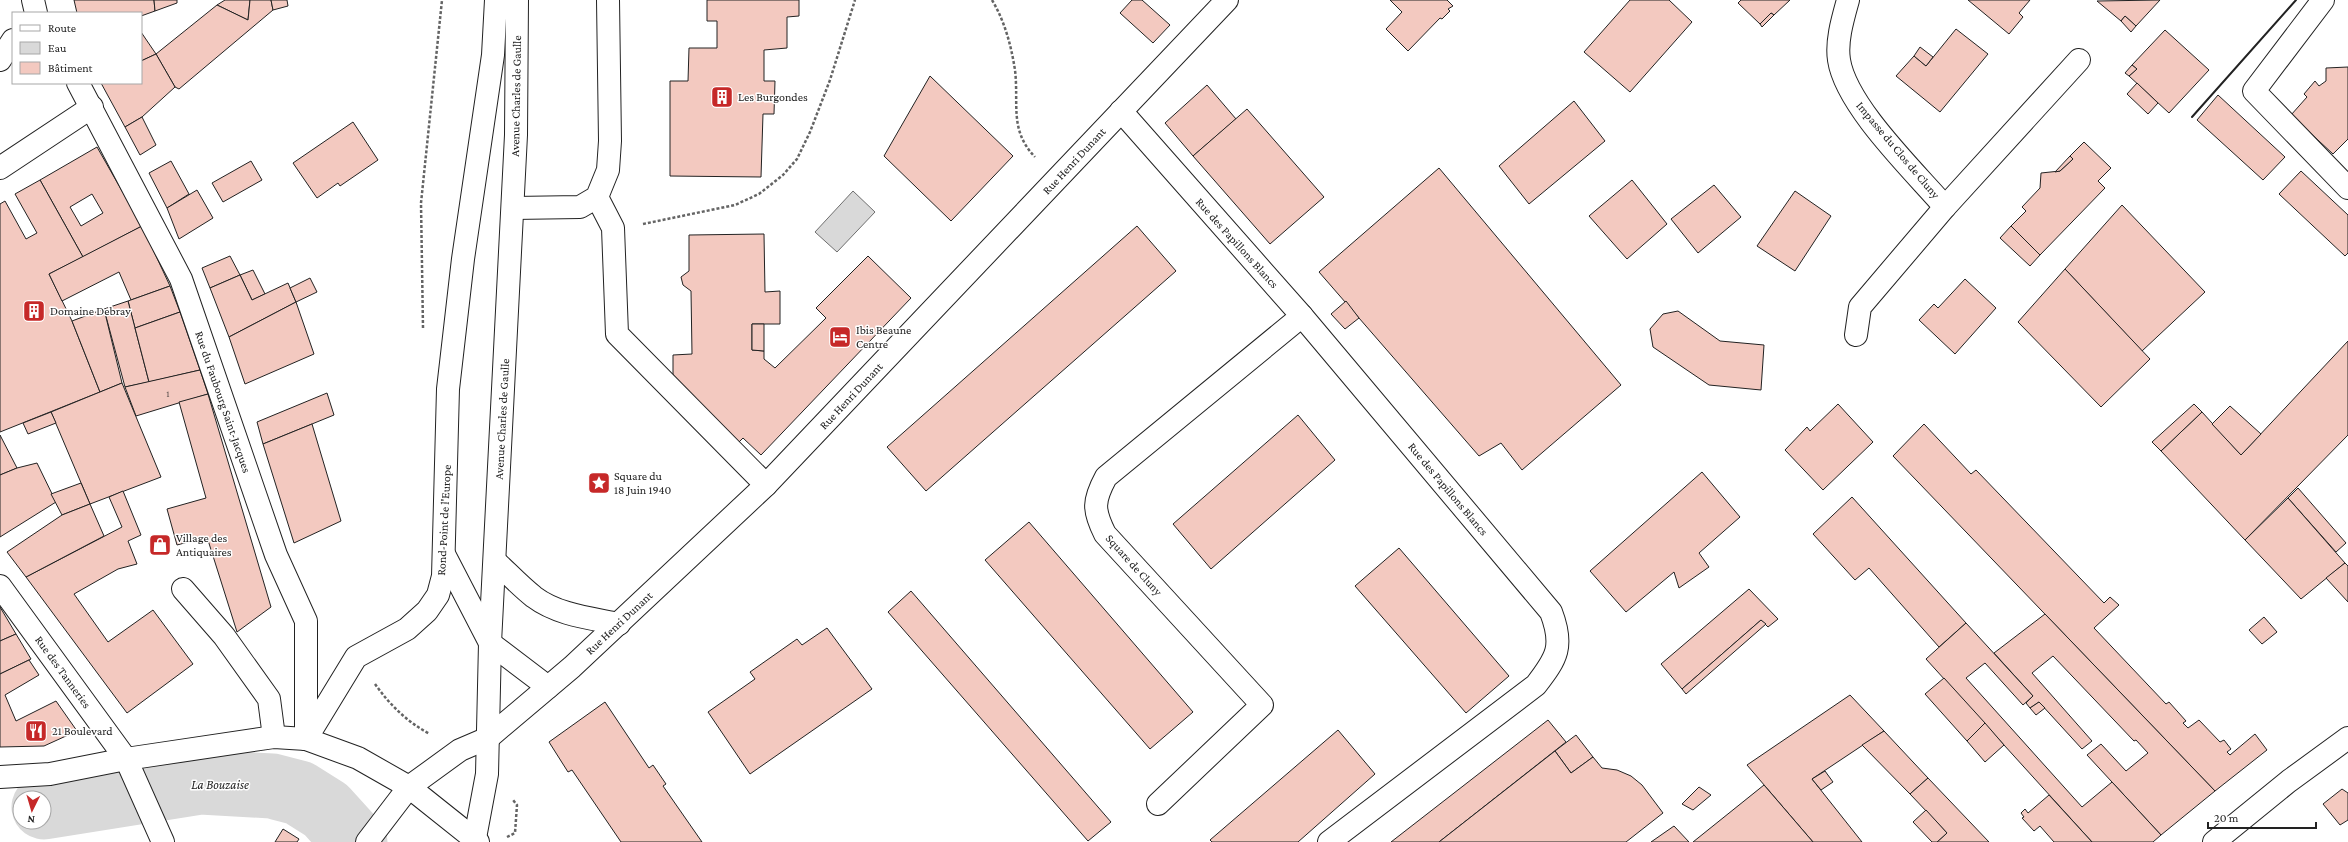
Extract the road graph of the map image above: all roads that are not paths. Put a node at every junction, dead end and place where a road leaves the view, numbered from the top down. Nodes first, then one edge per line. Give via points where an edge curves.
1 (496, 0) edge
2 (517, 0) edge
3 (608, 0) edge
4 (1228, 0) edge
5 (1848, 0) edge
6 (2323, 0) edge
7 (12, 42) edge
8 (0, 60) edge
9 (2079, 60) dead end
10 (79, 84) edge
11 (92, 107) junction
12 (1121, 111) junction
13 (0, 168) edge
14 (2348, 188) edge
15 (597, 197) junction
16 (1945, 207) junction
17 (513, 208) junction
18 (1302, 316) junction
19 (1856, 335) dead end
20 (448, 389) joint
21 (766, 485) junction
22 (445, 556) junction
23 (495, 561) junction
24 (0, 586) edge
25 (183, 589) dead end
26 (619, 624) junction
27 (490, 643) junction
28 (548, 688) junction
29 (274, 737) junction
30 (488, 738) junction
31 (2348, 738) edge
32 (306, 739) junction
33 (126, 759) junction
34 (0, 777) edge
35 (409, 787) junction
36 (1158, 804) dead end
37 (476, 840) edge
38 (163, 842) edge
39 (367, 842) edge
40 (1329, 842) edge
41 (2214, 842) edge

1 - 20 street, Avenue Charles de Gaulle via 493,56 463,259
2 - 17 street, Avenue Charles de Gaulle
3 - 15 street via 610,141 608,170
4 - 12 street, Rue Henri Dunant
5 - 16 street, Impasse du Clos de Cluny via 1840,27 1838,59 1846,85 1866,116
6 - 14 street via 2254,91
7 - 8 street
9 - 16 street, Impasse du Clos de Cluny
10 - 11 street, Rue du Faubourg Saint-Jacques
11 - 13 street
11 - 32 street, Rue du Faubourg Saint-Jacques via 181,279 276,555 306,621
12 - 18 street, Rue des Papillons Blancs
12 - 21 street, Rue Henri Dunant
15 - 17 street via 580,208
15 - 21 street via 613,228 617,334
16 - 19 street, Impasse du Clos de Cluny via 1860,307
17 - 23 street, Avenue Charles de Gaulle
18 - 36 street, Square de Cluny via 1106,478 1096,495 1096,515 1105,534 1262,705
18 - 40 street, Rue des Papillons Blancs via 1551,612 1558,630 1558,646 1549,668 1536,685
20 - 22 street, Rond-Point de l'Europe
21 - 26 street, Rue Henri Dunant
22 - 27 street
22 - 32 street, Rond-Point de l'Europe via 438,595 427,611 407,629 356,657
23 - 26 street via 535,597 554,609
23 - 27 street, Avenue Charles de Gaulle
24 - 33 street, Rue des Tanneries
25 - 29 street via 224,636 269,699
26 - 28 street, Rue Henri Dunant
27 - 28 street
27 - 30 street, Avenue Charles de Gaulle
28 - 30 street, Rue Henri Dunant
29 - 32 street
29 - 33 street
30 - 35 street via 460,750
30 - 37 street, Avenue Charles de Gaulle via 487,774
31 - 41 street via 2289,781
32 - 35 street via 358,758
33 - 34 street via 50,774
33 - 38 street, Rue des Tanneries
35 - 37 street
35 - 39 street

